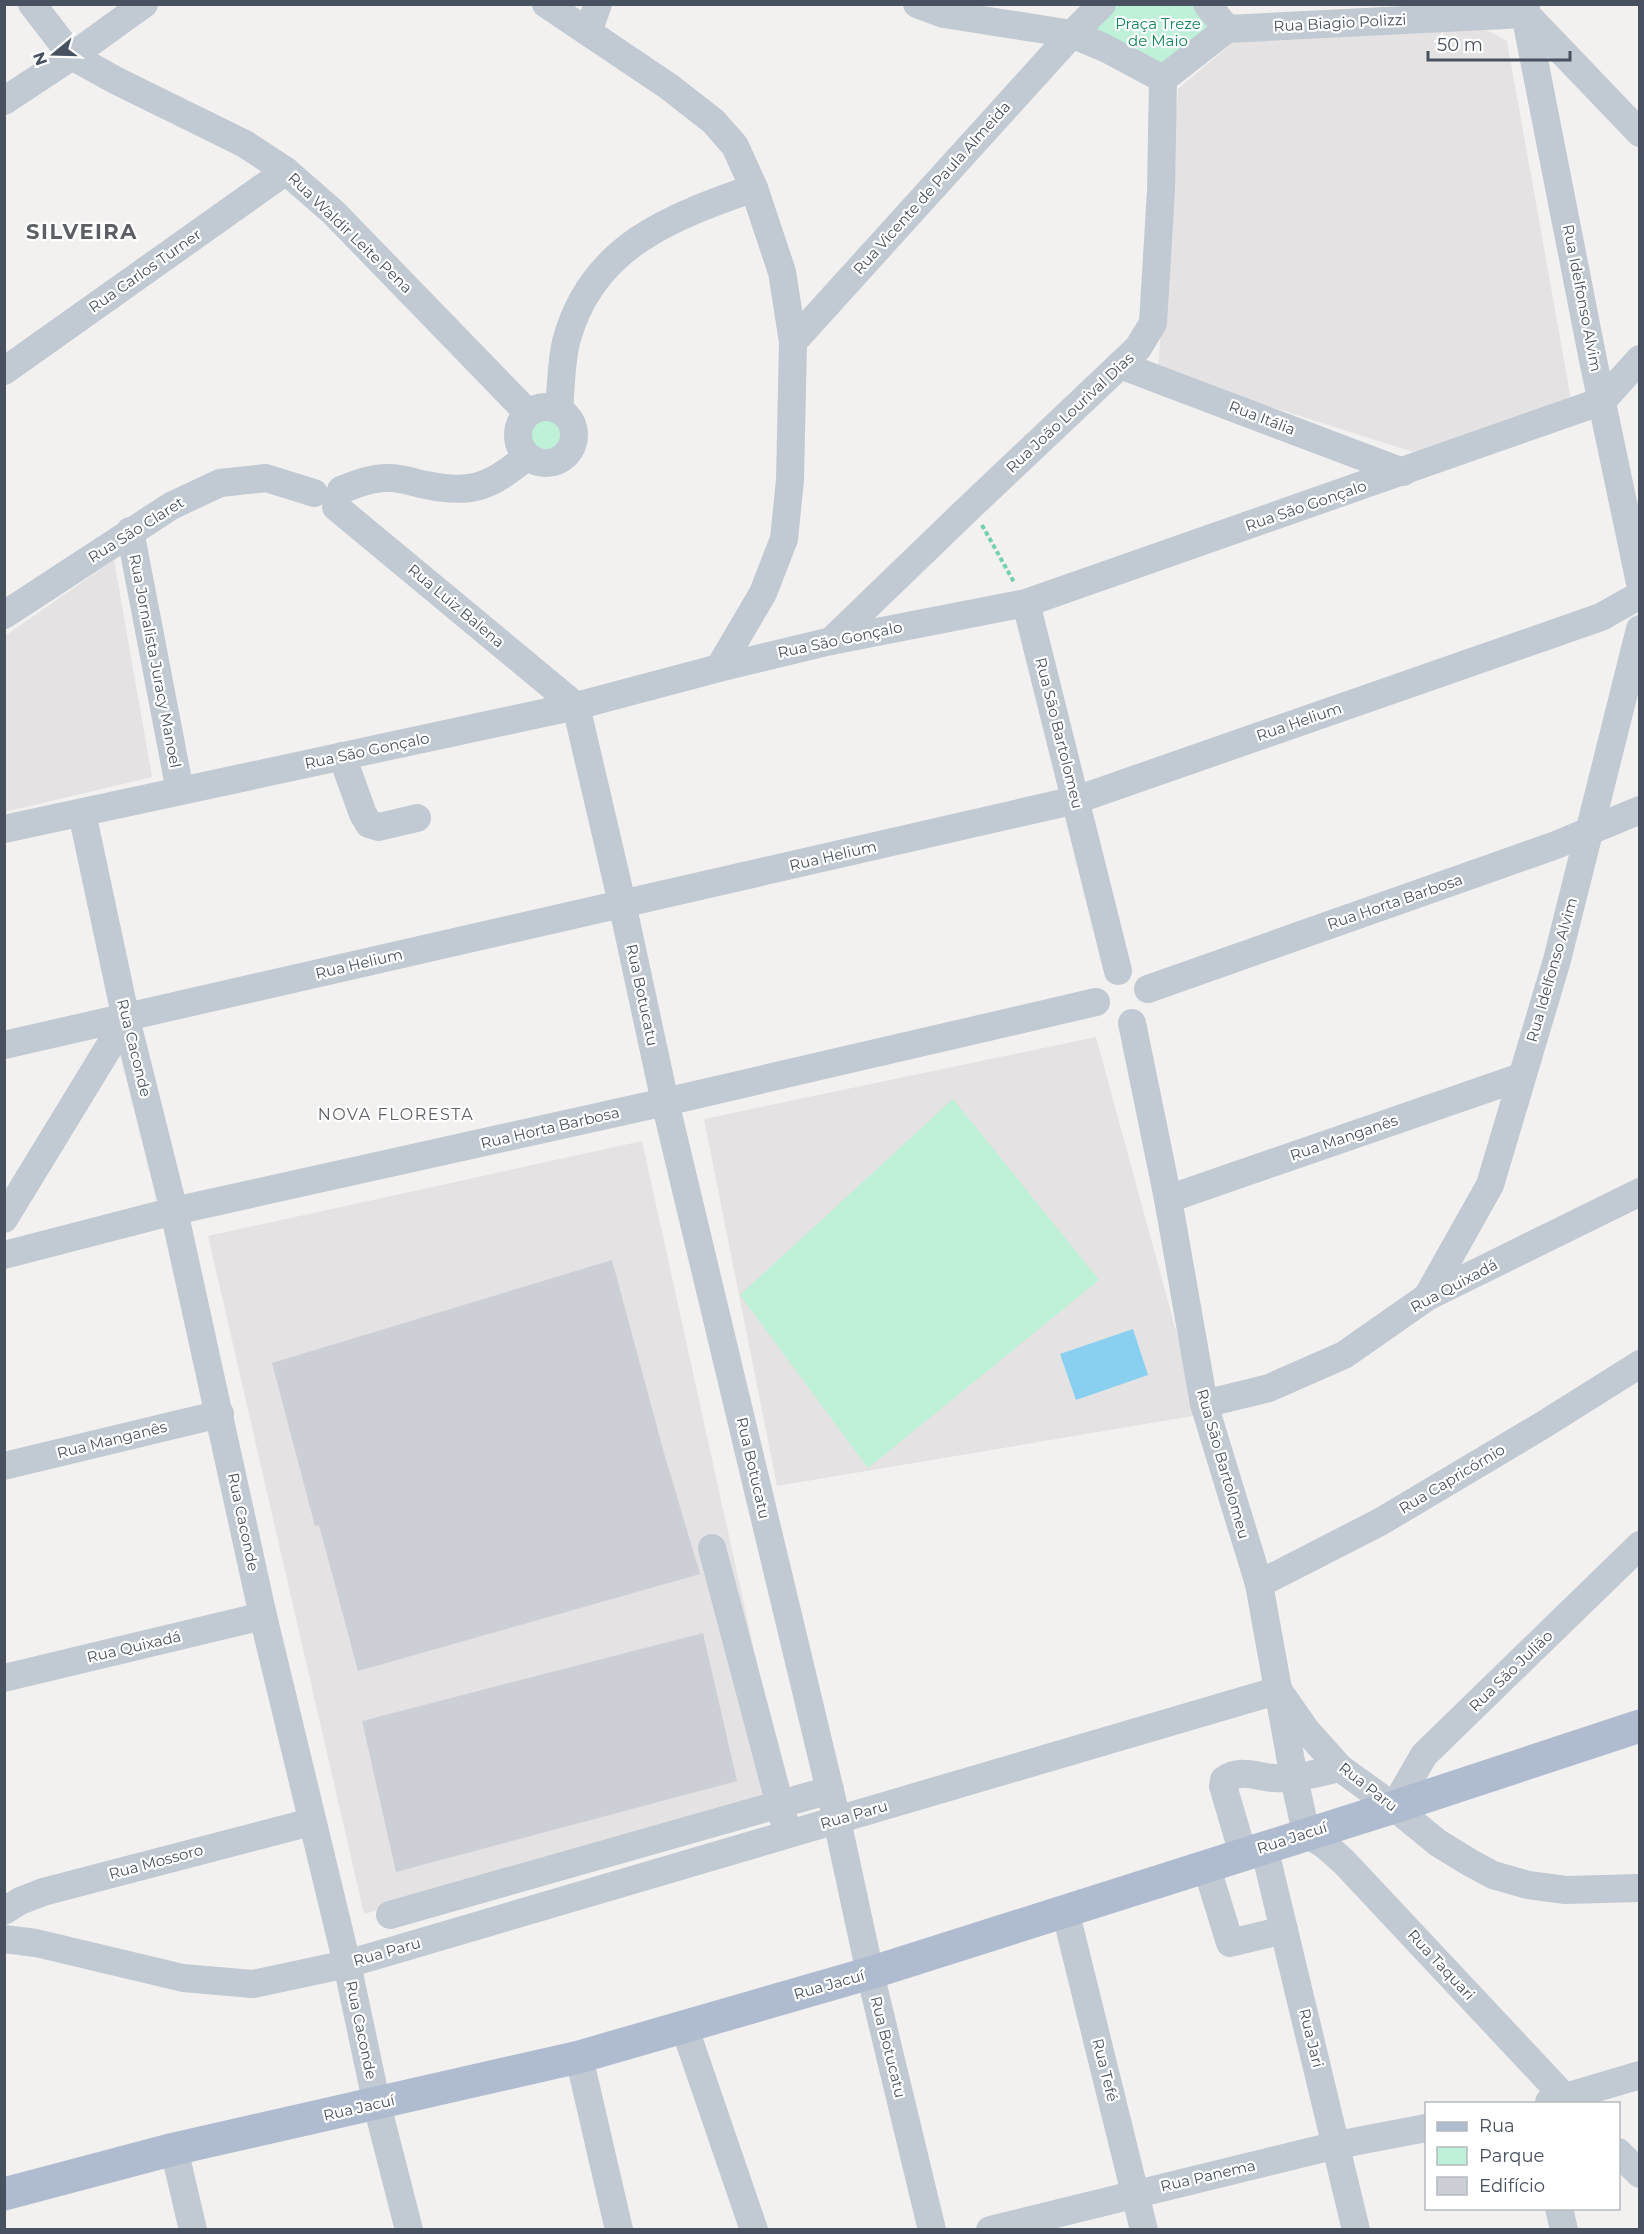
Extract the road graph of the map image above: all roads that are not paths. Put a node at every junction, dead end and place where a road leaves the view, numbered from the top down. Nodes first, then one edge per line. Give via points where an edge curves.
1 (32, 4) edge
2 (144, 4) edge
3 (546, 4) edge
4 (598, 4) edge
5 (917, 4) edge
6 (1102, 4) edge
7 (1207, 4) edge
8 (1523, 8) edge
9 (1227, 29) junction
10 (588, 32) junction
11 (1071, 34) junction
12 (72, 56) junction
13 (1163, 80) junction
14 (4, 101) edge
15 (1640, 133) edge
16 (286, 171) junction
17 (754, 188) junction
18 (793, 342) junction
19 (1640, 359) edge
20 (1120, 365) junction
21 (4, 371) edge
22 (1602, 400) junction
23 (559, 410) junction
24 (528, 413) junction
25 (527, 456) junction
26 (1403, 472) junction
27 (330, 497) junction
28 (130, 531) junction
29 (1640, 583) edge
30 (1640, 596) edge
31 (1026, 603) junction
32 (4, 615) edge
33 (1640, 629) edge
34 (831, 641) junction
35 (719, 668) junction
36 (576, 706) junction
37 (342, 756) junction
38 (180, 791) junction
39 (1076, 800) junction
40 (1640, 810) edge
41 (82, 813) junction
42 (417, 818) dead end
43 (4, 829) edge
44 (1591, 830) junction
45 (622, 903) junction
46 (1118, 971) junction
47 (1148, 989) junction
48 (1096, 1002) junction
49 (126, 1018) junction
50 (1132, 1023) junction
51 (4, 1045) edge
52 (1521, 1077) junction
53 (665, 1102) junction
54 (1640, 1192) edge
55 (1168, 1199) junction
56 (174, 1211) junction
57 (4, 1219) edge
58 (4, 1255) edge
59 (1427, 1297) junction
60 (1640, 1364) edge
61 (1203, 1404) junction
62 (220, 1414) junction
63 (4, 1466) edge
64 (1640, 1545) edge
65 (712, 1548) dead end
66 (1259, 1584) junction
67 (263, 1616) junction
68 (4, 1678) edge
69 (1279, 1690) junction
70 (1640, 1726) edge
71 (1340, 1768) junction
72 (1294, 1778) junction
73 (830, 1790) junction
74 (781, 1804) junction
75 (1394, 1807) junction
76 (837, 1820) junction
77 (311, 1822) junction
78 (1306, 1833) junction
79 (788, 1834) junction
80 (1254, 1851) junction
81 (1206, 1866) junction
82 (1640, 1888) edge
83 (1065, 1910) junction
84 (4, 1911) edge
85 (390, 1915) dead end
86 (1284, 1930) junction
87 (4, 1939) edge
88 (347, 1964) junction
89 (870, 1974) junction
90 (684, 2026) junction
91 (579, 2057) junction
92 (1640, 2075) edge
93 (1560, 2101) edge
94 (377, 2105) junction
95 (1425, 2128) edge
96 (1337, 2145) junction
97 (174, 2149) junction
98 (1620, 2154) edge
99 (1640, 2174) edge
100 (1136, 2193) junction
101 (4, 2194) edge
102 (1559, 2210) edge
103 (193, 2229) edge
104 (409, 2229) edge
105 (619, 2229) edge
106 (754, 2229) edge
107 (932, 2229) edge
108 (990, 2229) edge
109 (1144, 2229) edge
110 (1356, 2229) edge
111 (1564, 2229) edge

1 - 12 street, Rua Waldir Leite Pena
2 - 12 street
3 - 10 street
4 - 10 street
5 - 11 street via 944,14
6 - 11 street, Rua Vicente de Paula Almeida
7 - 9 street
8 - 9 street, Rua Biagio Polizzi
8 - 15 street
8 - 22 street, Rua Idelfonso Alvim
9 - 13 street
10 - 17 street via 713,121 735,146
11 - 13 street
11 - 18 street, Rua Vicente de Paula Almeida
12 - 14 street
12 - 16 street, Rua Waldir Leite Pena via 245,144
13 - 20 street, Rua João Lourival Dias via 1153,323 1138,348
16 - 21 street, Rua Carlos Turner
16 - 24 street, Rua Waldir Leite Pena via 334,213
17 - 18 street via 782,272
17 - 23 street via 658,226 625,248 591,288 576,315 566,343
18 - 35 street via 790,480 784,539 763,593
19 - 22 street, Rua São Gonçalo
20 - 26 street, Rua Itália
20 - 34 street, Rua João Lourival Dias
22 - 26 street, Rua São Gonçalo
22 - 29 street, Rua Idelfonso Alvim
23 - 24 street via 543,407
23 - 25 street via 573,430 571,447 552,463
24 - 25 street via 520,424 518,438
25 - 27 street via 511,470 468,490 390,477
26 - 31 street, Rua São Gonçalo
27 - 28 street, Rua São Claret via 266,478 220,483
27 - 36 street, Rua Luiz Balena
28 - 32 street, Rua São Claret
28 - 38 street, Rua Jornalista Juracy Manoel
30 - 39 street, Rua Helium via 1601,617
31 - 34 street, Rua São Gonçalo
31 - 39 street, Rua São Bartolomeu
33 - 44 street, Rua Idelfonso Alvim
34 - 35 street, Rua São Gonçalo
35 - 36 street, Rua São Gonçalo
36 - 37 street, Rua São Gonçalo
36 - 45 street, Rua Botucatu
37 - 38 street, Rua São Gonçalo
37 - 42 street via 369,824 379,826
38 - 41 street, Rua São Gonçalo
39 - 45 street, Rua Helium
39 - 46 street, Rua São Bartolomeu
40 - 44 street, Rua Horta Barbosa
41 - 43 street, Rua São Gonçalo
41 - 49 street, Rua Caconde
44 - 47 street, Rua Horta Barbosa
44 - 52 street, Rua Idelfonso Alvim
45 - 49 street, Rua Helium
45 - 53 street, Rua Botucatu
46 - 47 street via 1138,976
46 - 48 street via 1110,973 1098,986
47 - 50 street via 1149,1004
48 - 50 street via 1099,1011 1113,1023
48 - 53 street, Rua Horta Barbosa
49 - 51 street, Rua Helium
49 - 56 street, Rua Caconde
49 - 57 street
50 - 55 street, Rua São Bartolomeu
52 - 55 street, Rua Manganês
52 - 59 street, Rua Idelfonso Alvim via 1490,1185
53 - 56 street, Rua Horta Barbosa
53 - 73 street, Rua Botucatu
54 - 59 street, Rua Quixadá
55 - 61 street, Rua São Bartolomeu
56 - 58 street, Rua Horta Barbosa
56 - 62 street, Rua Caconde
59 - 61 street, Rua Quixadá via 1344,1355 1269,1389
60 - 66 street, Rua Capricórnio via 1380,1522
61 - 66 street, Rua São Bartolomeu
62 - 63 street, Rua Manganês
62 - 67 street, Rua Caconde
64 - 75 street, Rua São Julião via 1425,1755
65 - 74 street
66 - 69 street, Rua São Bartolomeu
67 - 68 street, Rua Quixadá
67 - 77 street, Rua Caconde
69 - 71 street, Rua Paru via 1306,1730
69 - 72 street, Rua São Bartolomeu
69 - 76 street, Rua Paru
70 - 75 main road, Rua Jacuí
71 - 72 street
71 - 75 street, Rua Paru
72 - 78 street, Rua São Bartolomeu
72 - 80 street, Rua Jari via 1242,1773 1224,1780 1223,1786
73 - 74 street
73 - 76 street, Rua Botucatu
74 - 79 street
74 - 85 street
75 - 78 main road, Rua Jacuí
75 - 82 street, Rua Paru via 1438,1843 1493,1875 1566,1890
76 - 79 street, Rua Paru
76 - 89 street, Rua Botucatu
77 - 84 street, Rua Mossoro via 43,1892
77 - 88 street, Rua Caconde
78 - 80 main road, Rua Jacuí
78 - 93 street, Rua Taquari via 1344,1862
79 - 88 street, Rua Paru
80 - 81 main road, Rua Jacuí
80 - 86 street, Rua Jari
81 - 83 main road, Rua Jacuí
81 - 86 street via 1230,1944
83 - 89 main road, Rua Jacuí
83 - 100 street, Rua Tefé
86 - 96 street, Rua Jari
87 - 88 street, Rua Paru via 36,1942 183,1978 253,1984
88 - 94 street, Rua Caconde
89 - 90 main road, Rua Jacuí
89 - 107 street, Rua Botucatu
90 - 91 main road, Rua Jacuí
90 - 106 street
91 - 94 main road, Rua Jacuí
91 - 105 street
92 - 93 street
94 - 97 main road, Rua Jacuí
94 - 104 street, Rua Caconde
95 - 96 street, Rua Panema
96 - 100 street, Rua Panema
96 - 110 street, Rua Jari
97 - 101 main road, Rua Jacuí
97 - 103 street
98 - 99 street
100 - 108 street, Rua Panema
100 - 109 street, Rua Tefé
102 - 111 street

